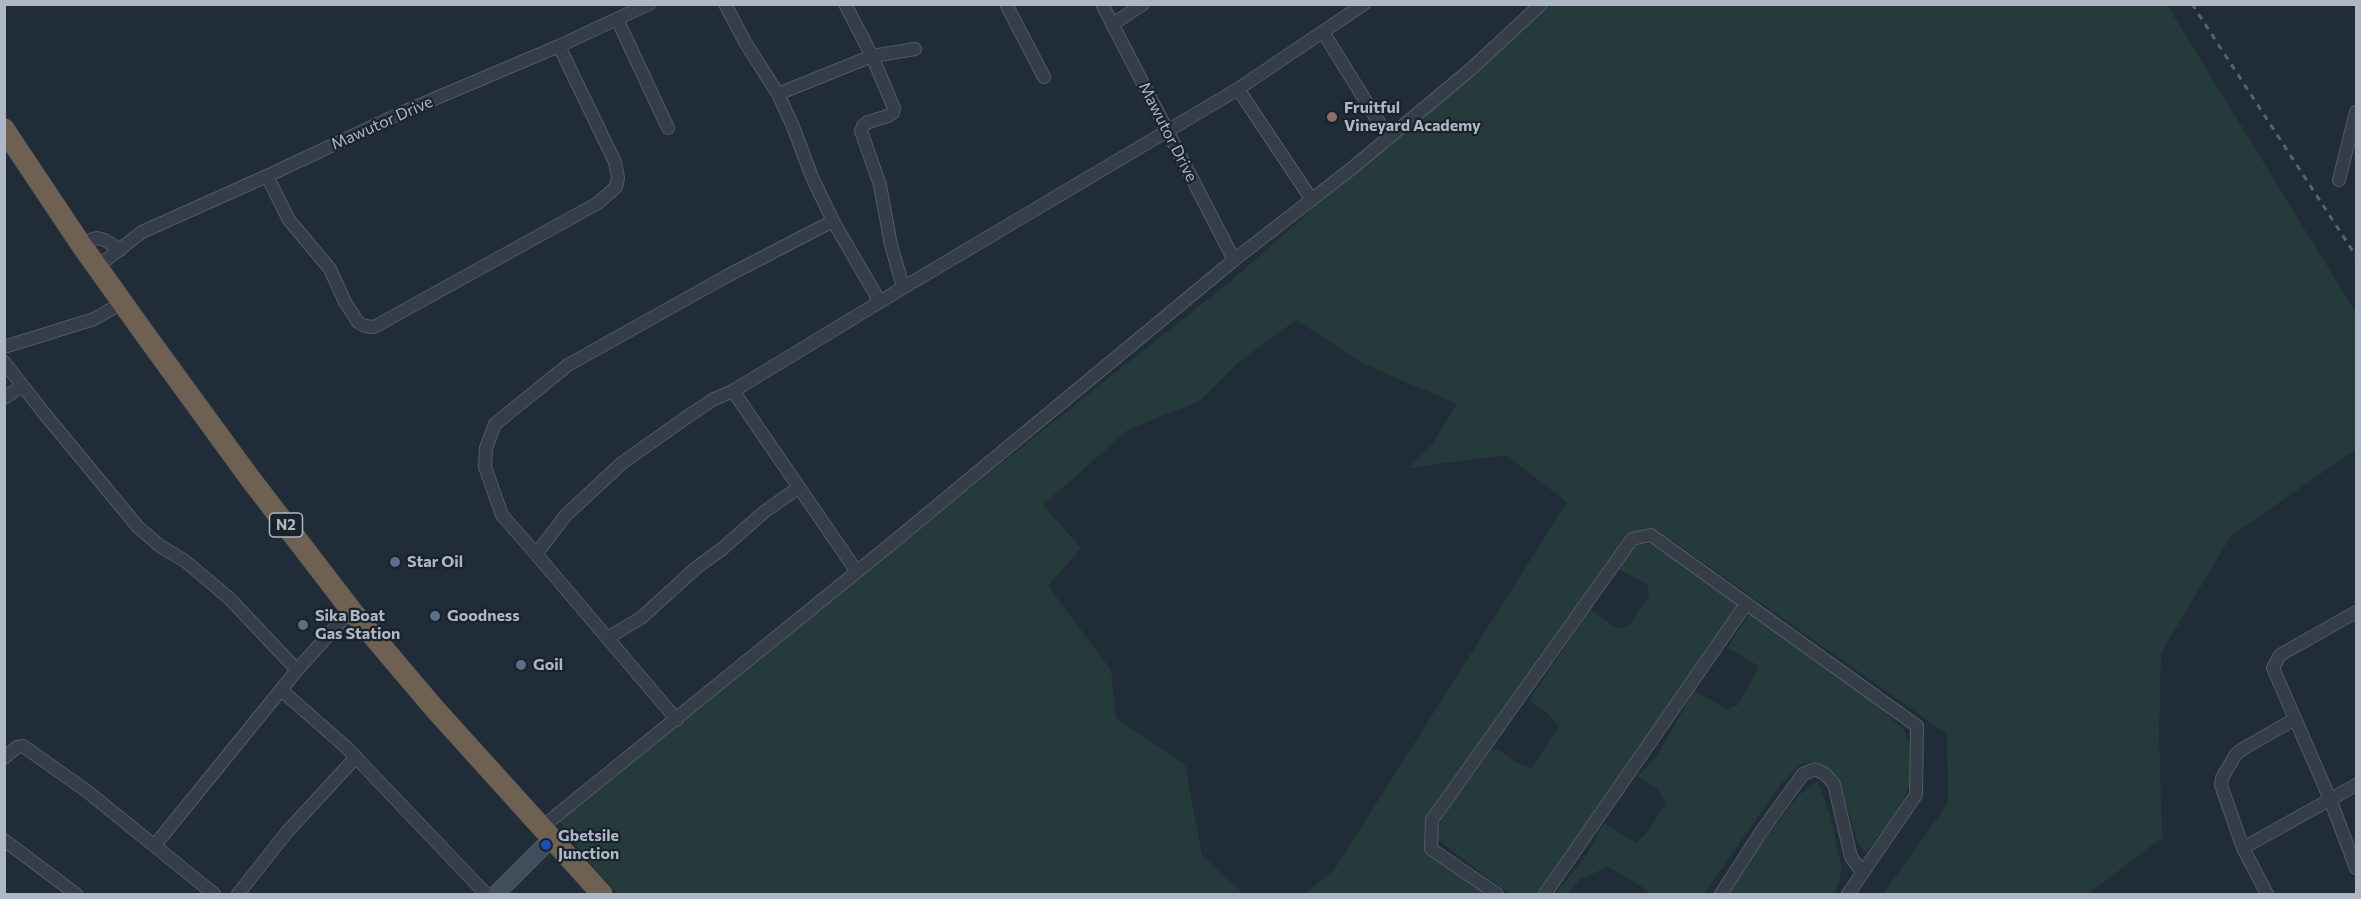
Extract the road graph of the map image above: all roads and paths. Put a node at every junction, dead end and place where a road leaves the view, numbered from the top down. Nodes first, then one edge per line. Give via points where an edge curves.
1 (649, 4) edge
2 (725, 4) edge
3 (845, 4) edge
4 (1006, 4) edge
5 (1102, 4) edge
6 (1143, 4) edge
7 (1364, 4) edge
8 (1541, 4) edge
9 (617, 19) junction
10 (1113, 24) junction
11 (1323, 32) junction
12 (559, 46) junction
13 (915, 49) dead end
14 (872, 56) junction
15 (1044, 77) dead end
16 (1238, 89) junction
17 (778, 94) junction
18 (2356, 112) edge
19 (668, 128) dead end
20 (4, 129) edge
21 (1167, 130) junction
22 (1388, 137) junction
23 (267, 176) junction
24 (2339, 180) dead end
25 (1312, 200) junction
26 (833, 221) junction
27 (80, 243) junction
28 (120, 250) junction
29 (1234, 260) junction
30 (97, 267) junction
31 (901, 289) junction
32 (880, 302) junction
33 (122, 303) junction
34 (4, 347) edge
35 (4, 362) edge
36 (22, 386) junction
37 (733, 391) junction
38 (4, 398) edge
39 (798, 488) junction
40 (536, 554) junction
41 (856, 572) junction
42 (1746, 604) junction
43 (351, 610) junction
44 (2356, 612) edge
45 (609, 638) junction
46 (297, 670) junction
47 (281, 690) junction
48 (2295, 719) junction
49 (677, 720) junction
50 (356, 757) junction
51 (4, 758) edge
52 (2356, 785) edge
53 (2330, 799) junction
54 (546, 834) junction
55 (4, 840) edge
56 (154, 845) junction
57 (2243, 848) junction
58 (2356, 868) edge
59 (1863, 873) junction
60 (76, 894) edge
61 (214, 894) edge
62 (238, 894) edge
63 (486, 894) edge
64 (496, 894) edge
65 (602, 894) edge
66 (1497, 894) edge
67 (1545, 894) edge
68 (1721, 894) edge
69 (1848, 894) edge
70 (2267, 894) edge

1 - 9 street, Mawutor Drive
2 - 17 street
3 - 14 street
4 - 15 street
5 - 10 street, Mawutor Drive
6 - 10 street
7 - 11 street
8 - 22 street via 1470,70
9 - 12 street, Mawutor Drive
9 - 19 street
10 - 21 street, Mawutor Drive
11 - 16 street
11 - 22 street
12 - 23 street, Mawutor Drive via 401,113
12 - 23 street via 615,162 616,187 598,203 374,327 358,322 330,269 288,220
13 - 14 street
14 - 17 street
14 - 31 street via 894,108 893,113 868,122 861,131 880,184
16 - 21 street
16 - 25 street
17 - 26 street
18 - 24 street
20 - 27 highway, N2
21 - 29 street, Mawutor Drive
21 - 31 street
22 - 25 street
23 - 28 street, Mawutor Drive via 142,232
25 - 29 street
26 - 32 street
26 - 40 street via 568,365 495,424 486,448 485,467 502,515
27 - 28 street via 97,238
27 - 30 highway, N2
28 - 30 street, Mawutor Drive
29 - 41 street
30 - 33 highway, N2
31 - 32 street
32 - 37 street
33 - 34 street via 94,319
33 - 43 highway, N2
35 - 36 street
36 - 38 street
36 - 46 street via 138,527 229,598
37 - 39 street
37 - 40 street via 714,399 622,463 566,515
39 - 41 street
39 - 45 street via 696,568 641,618
40 - 45 street
41 - 49 street
42 - 59 street via 1917,726 1916,795
42 - 66 street via 1651,536 1632,539 1432,820 1431,849
42 - 67 street
43 - 46 street
43 - 54 highway, N2
44 - 48 street via 2280,655 2275,662 2273,668
45 - 49 street
46 - 47 street
47 - 50 street
47 - 56 street
48 - 53 street
48 - 57 street via 2236,754 2222,778
49 - 54 street
50 - 62 street via 287,832
50 - 63 street
51 - 56 street via 24,746
52 - 53 street
53 - 57 street
53 - 58 street
54 - 64 street
54 - 65 highway, N2
55 - 60 street
56 - 61 street
57 - 70 street
59 - 68 street via 1851,857 1834,784 1815,769 1803,774
59 - 69 street

